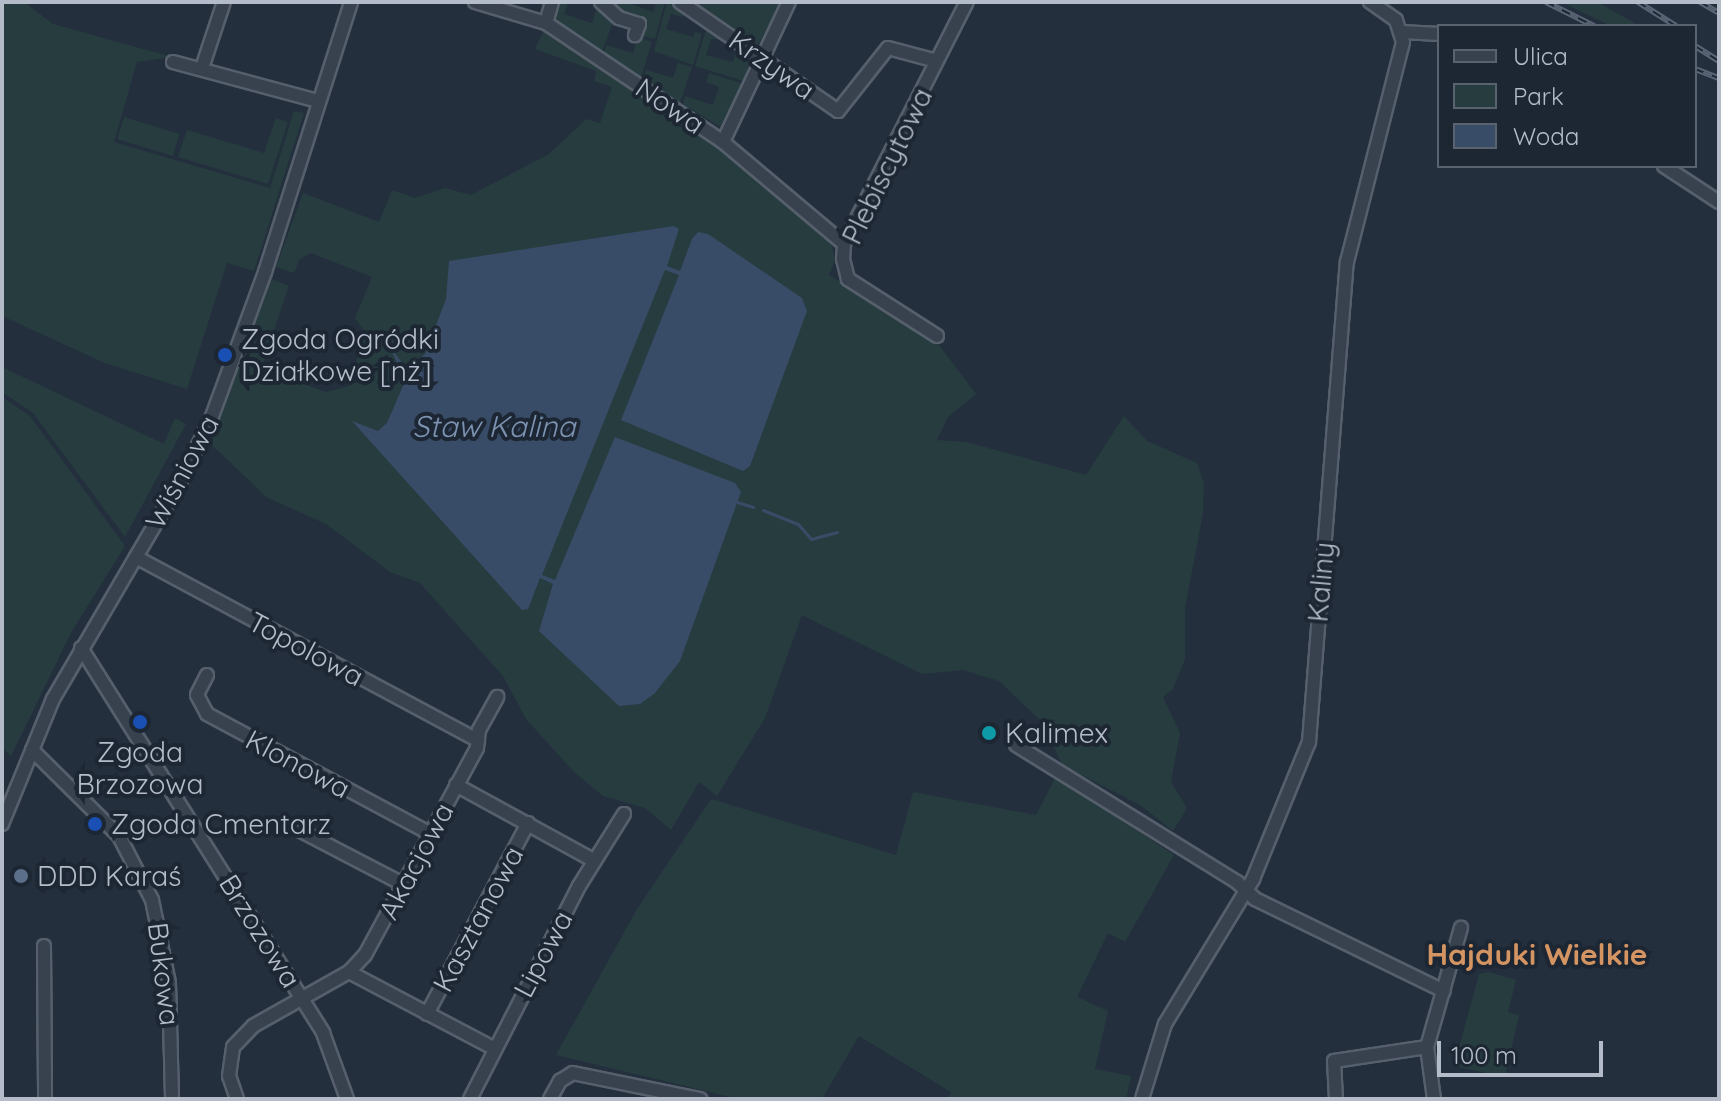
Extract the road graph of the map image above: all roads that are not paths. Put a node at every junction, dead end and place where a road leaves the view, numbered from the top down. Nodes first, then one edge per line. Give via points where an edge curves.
1 (224, 2) edge
2 (351, 2) edge
3 (475, 2) edge
4 (552, 2) edge
5 (601, 2) edge
6 (680, 2) edge
7 (789, 2) edge
8 (967, 2) edge
9 (1370, 2) edge
10 (546, 23) junction
11 (1402, 32) junction
12 (1437, 34) edge
13 (635, 35) dead end
14 (763, 59) junction
15 (933, 60) junction
16 (173, 62) dead end
17 (204, 62) dead end
18 (318, 101) junction
19 (723, 142) junction
20 (1667, 168) edge
21 (1719, 202) edge
22 (844, 244) junction
23 (937, 336) dead end
24 (136, 557) junction
25 (81, 648) junction
26 (207, 675) dead end
27 (497, 697) dead end
28 (478, 740) junction
29 (1016, 745) dead end
30 (32, 750) junction
31 (456, 785) junction
32 (624, 814) dead end
33 (528, 823) junction
34 (2, 824) edge
35 (301, 831) dead end
36 (429, 833) junction
37 (595, 861) junction
38 (403, 884) junction
39 (1247, 891) junction
40 (1461, 928) dead end
41 (44, 946) dead end
42 (349, 972) junction
43 (1444, 991) junction
44 (301, 996) junction
45 (427, 1014) junction
46 (1427, 1047) junction
47 (493, 1048) junction
48 (45, 1099) edge
49 (172, 1099) edge
50 (237, 1099) edge
51 (347, 1099) edge
52 (470, 1099) edge
53 (550, 1099) edge
54 (700, 1099) edge
55 (1142, 1099) edge
56 (1336, 1099) edge
57 (1434, 1099) edge

1 - 17 street
2 - 18 street, Wiśniowa
3 - 10 street, Nowa
4 - 10 street
5 - 13 street via 619,18 639,24
6 - 14 street, Krzywa
7 - 14 street
8 - 15 street, Plebiscytowa
9 - 11 street via 1396,20
10 - 19 street, Nowa
11 - 12 street
11 - 39 street, Kaliny via 1347,262 1309,742
14 - 15 street, Krzywa via 838,111 888,48
14 - 19 street
15 - 22 street, Plebiscytowa via 925,90
16 - 18 street
18 - 24 street, Wiśniowa via 211,419
19 - 22 street, Nowa
20 - 21 street
22 - 23 street, Plebiscytowa via 848,279
24 - 25 street, Wiśniowa
24 - 28 street, Topolowa
25 - 30 street, Wiśniowa
25 - 44 street, Brzozowa
26 - 36 street, Klonowa via 197,695 207,714
27 - 28 street, Akacjowa
28 - 31 street, Akacjowa
29 - 39 street
30 - 34 street, Wiśniowa
30 - 49 street, Bukowa via 119,836 152,900 169,983
31 - 33 street
31 - 36 street, Akacjowa
32 - 37 street, Lipowa
33 - 37 street
33 - 45 street, Kasztanowa
35 - 38 street
36 - 38 street, Akacjowa
37 - 47 street, Lipowa
38 - 42 street, Akacjowa via 365,955
39 - 43 street
39 - 55 street, Kaliny via 1165,1024
40 - 43 street
41 - 48 street
42 - 44 street, Akacjowa
42 - 45 street
43 - 46 street
44 - 50 street via 253,1026 233,1047 229,1076
44 - 51 street, Brzozowa via 329,1046
45 - 47 street
46 - 56 street via 1332,1063
46 - 57 street
47 - 52 street, Lipowa
53 - 54 street via 560,1081 573,1073

